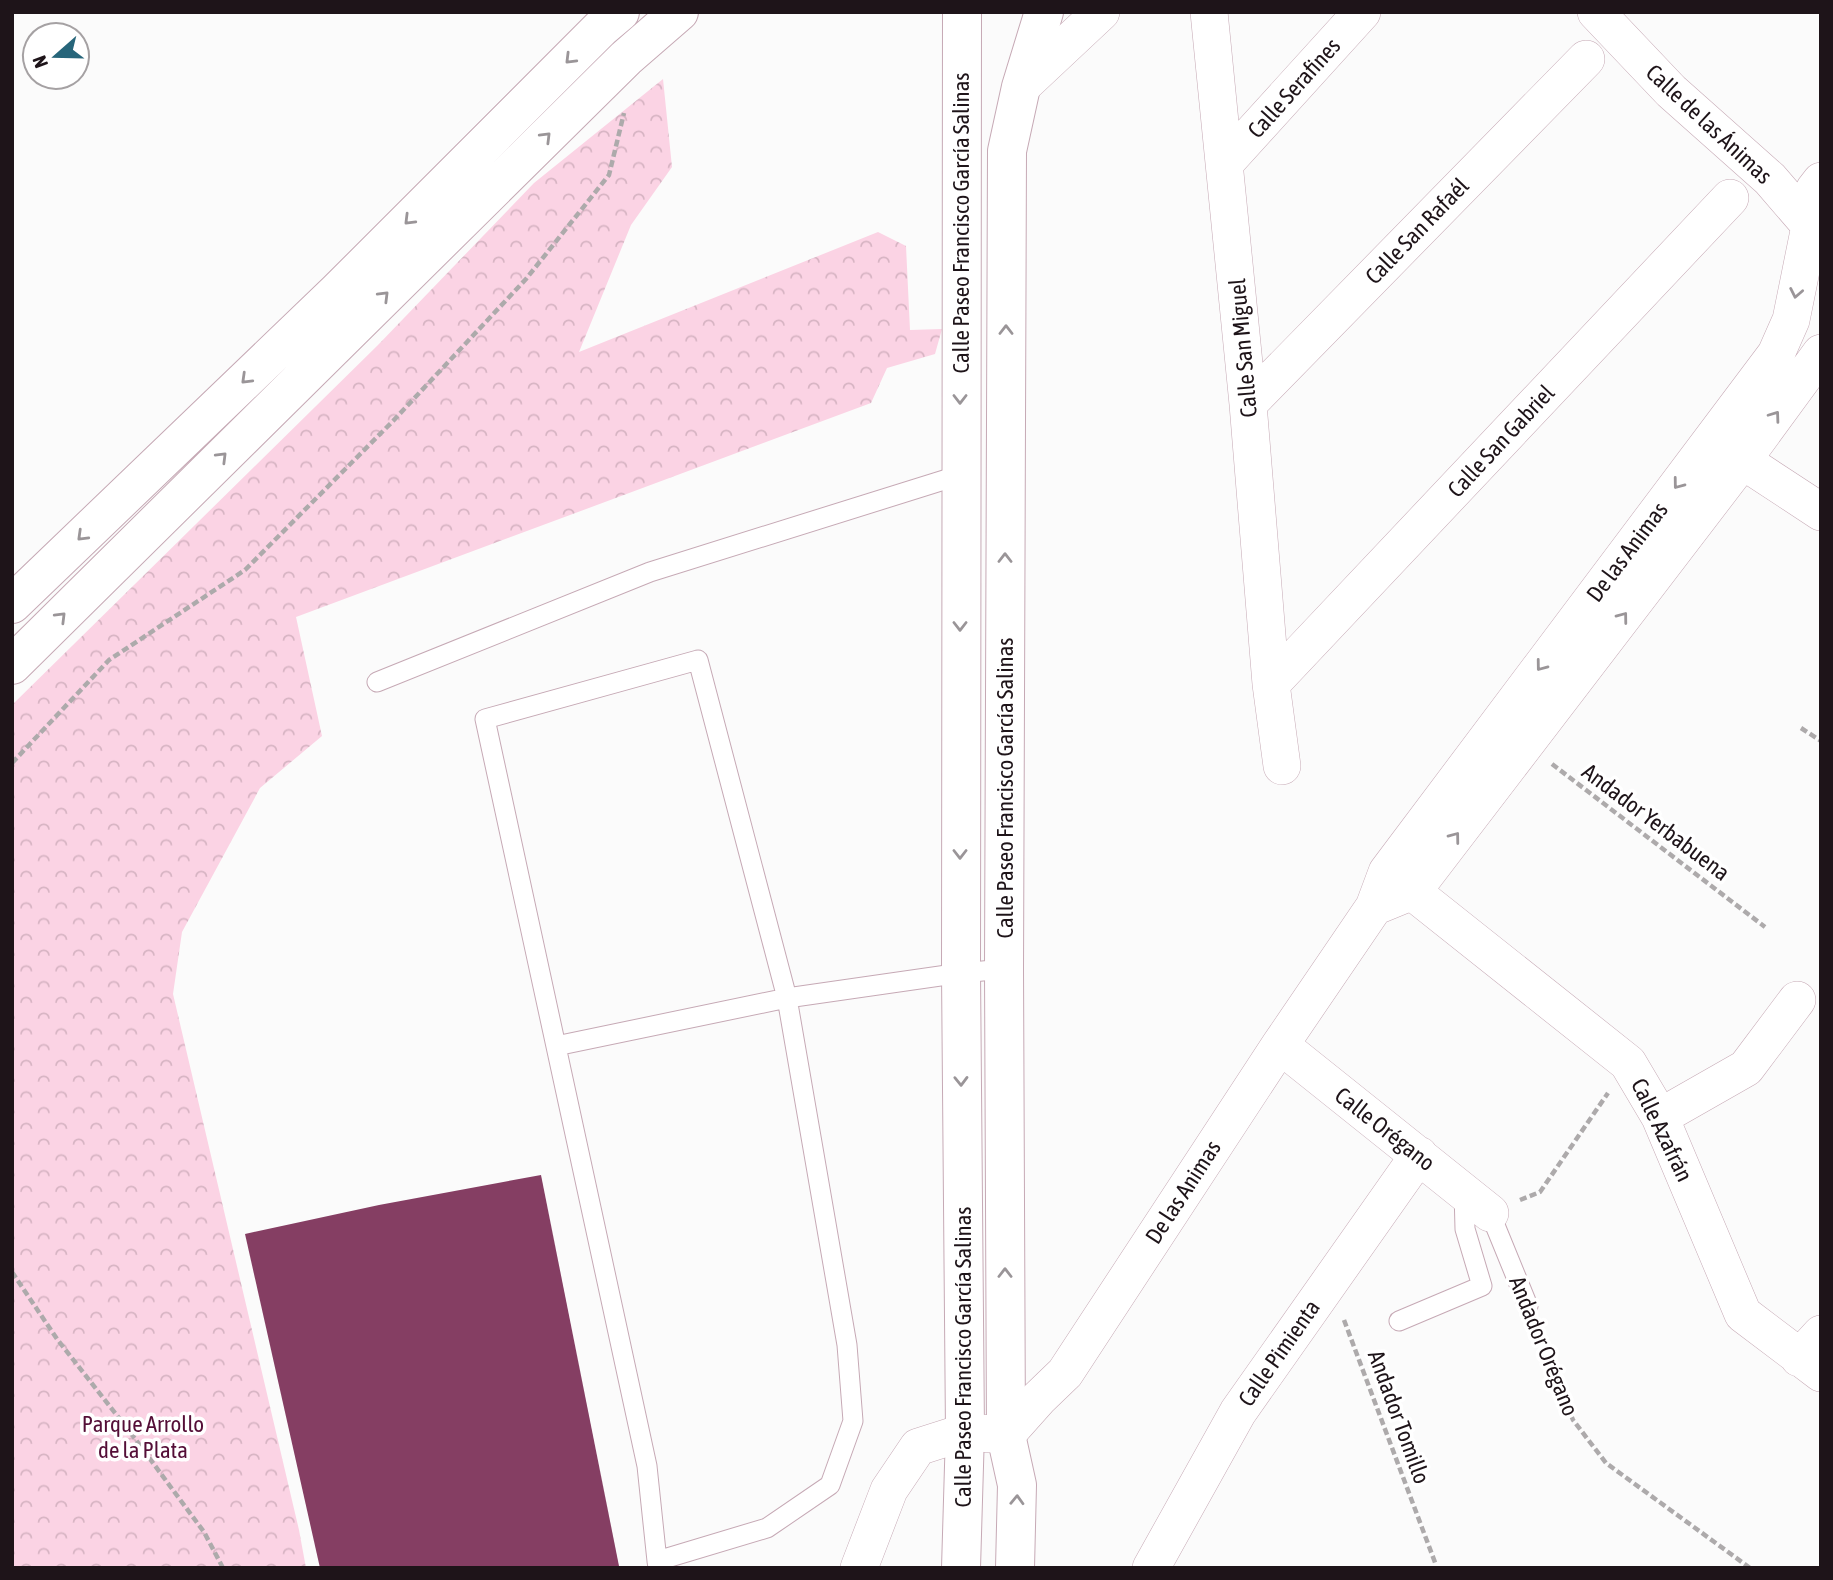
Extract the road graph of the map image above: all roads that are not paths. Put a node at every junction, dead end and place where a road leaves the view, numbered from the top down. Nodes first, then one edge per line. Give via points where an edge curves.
1 (620, 12) edge
2 (679, 12) edge
3 (962, 12) edge
4 (1044, 12) edge
5 (1101, 12) edge
6 (1209, 12) edge
7 (1362, 12) edge
8 (1596, 12) edge
9 (1586, 59) dead end
10 (1021, 87) junction
11 (1225, 163) junction
12 (1730, 198) dead end
13 (1817, 209) edge
14 (1821, 353) edge
15 (1248, 404) junction
16 (1712, 439) junction
17 (1742, 461) junction
18 (960, 475) junction
19 (1821, 512) edge
20 (12, 604) edge
21 (12, 665) edge
22 (377, 682) dead end
23 (1271, 684) junction
24 (1282, 766) dead end
25 (1400, 882) junction
26 (1004, 969) junction
27 (961, 973) junction
28 (787, 998) junction
29 (1797, 1000) dead end
30 (1280, 1045) junction
31 (556, 1046) junction
32 (1660, 1117) junction
33 (1419, 1155) junction
34 (1477, 1202) junction
35 (1528, 1306) road end
36 (1399, 1321) dead end
37 (1813, 1355) edge
38 (965, 1432) junction
39 (1006, 1435) junction
40 (657, 1564) edge
41 (1156, 1566) edge
42 (859, 1568) edge
43 (961, 1568) edge
44 (1015, 1568) edge

1 -> 20 main road
21 -> 2 main road via 626,58
3 -> 18 main road, Calle Paseo Francisco García Salinas
4 - 10 main road, Calle Paseo Francisco García Salinas
5 - 10 street
6 - 11 street, Calle San Miguel
7 - 11 street, Calle Serafines
8 - 13 street, Calle de las Ánimas via 1671,91 1770,179
9 - 15 street, Calle San Rafaél
26 -> 10 main road, Calle Paseo Francisco García Salinas via 1007,150
11 - 15 street, Calle San Miguel
12 - 23 street, Calle San Gabriel
13 -> 16 street, De las Animas via 1791,320 1776,354
17 -> 14 street, De las Animas
15 - 23 street, Calle San Miguel
16 - 17 street
16 -> 25 street, De las Animas
17 - 19 street
25 -> 17 street, De las Animas via 1526,744
18 - 22 lane via 650,572
18 -> 27 main road, Calle Paseo Francisco García Salinas
23 - 24 street, Calle San Miguel
25 - 30 street, De las Animas via 1374,907
25 - 32 street, Calle Azafrán via 1628,1063
26 - 27 lane
39 -> 26 main road, Calle Paseo Francisco García Salinas
27 - 28 lane
27 -> 38 main road, Calle Paseo Francisco García Salinas
28 - 31 lane
28 - 31 lane via 698,660 485,719
28 - 40 lane via 847,1345 853,1421 830,1485 767,1528
29 - 32 street via 1746,1068
30 - 33 street, Calle Orégano
30 - 39 street, De las Animas via 1065,1373
31 - 40 lane via 647,1466
32 - 37 street, Calle Azafrán via 1743,1314
33 - 34 street, Calle Orégano
33 - 41 street, Calle Pimienta via 1238,1412
34 - 35 lane, Andador Orégano
34 - 36 lane via 1465,1229 1482,1286
38 - 39 street
38 - 42 street via 918,1447 889,1490
38 - 43 main road, Calle Paseo Francisco García Salinas
44 -> 39 main road, Calle Paseo Francisco García Salinas via 1017,1485

